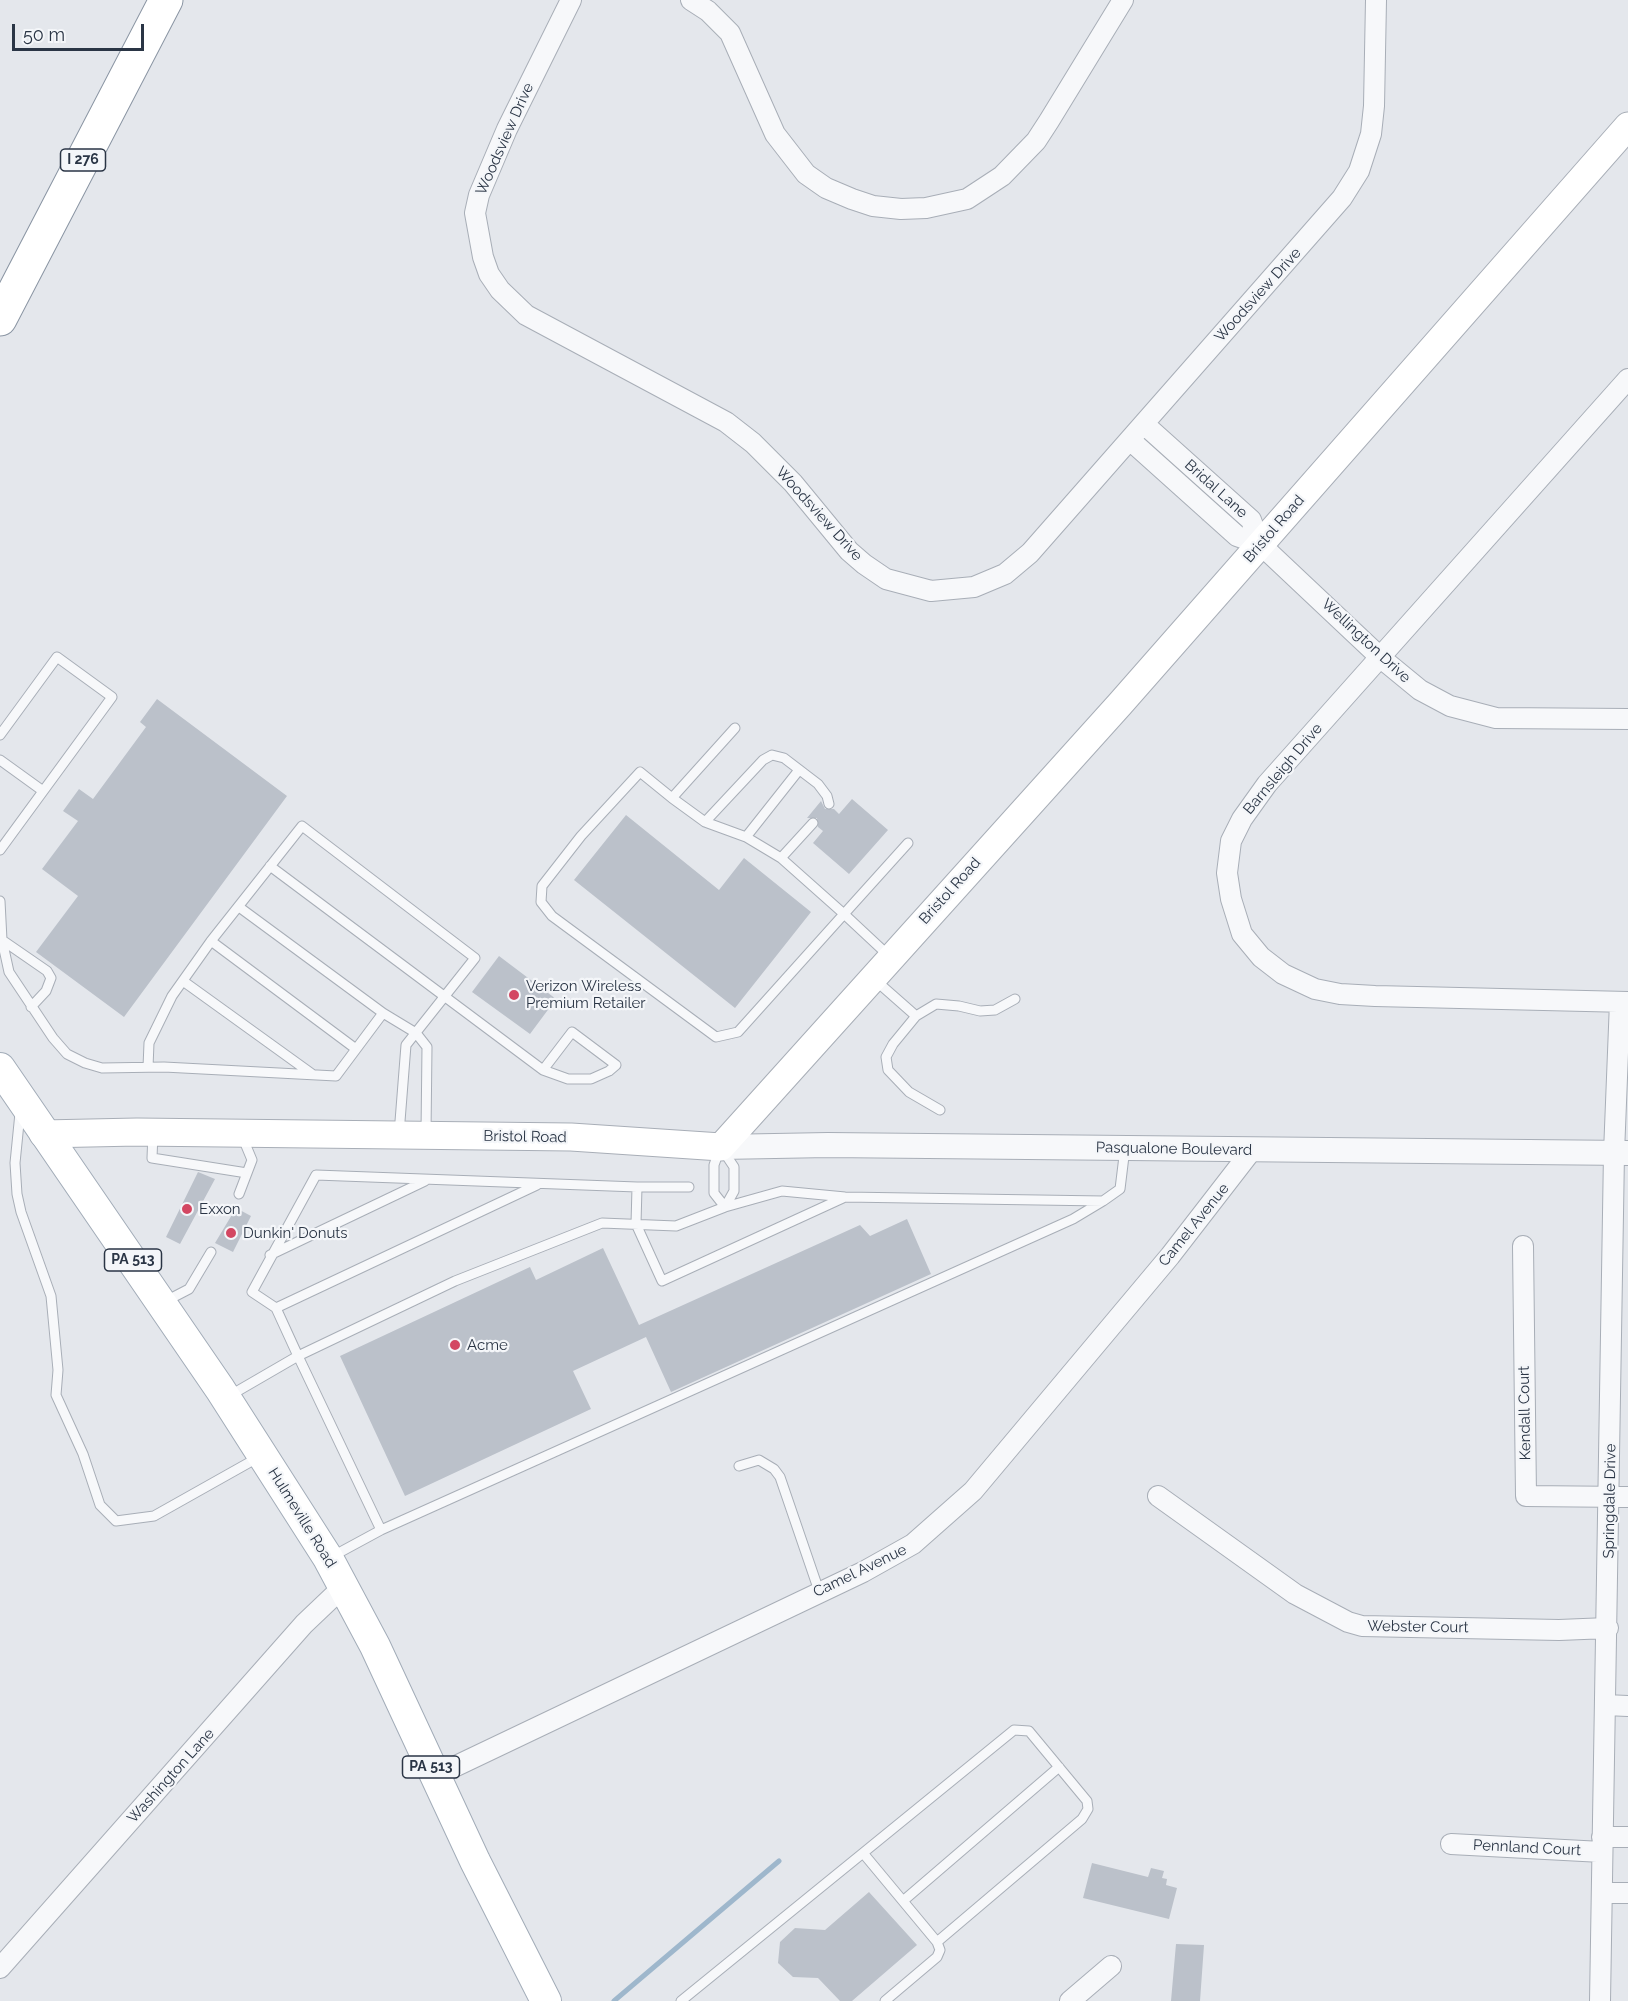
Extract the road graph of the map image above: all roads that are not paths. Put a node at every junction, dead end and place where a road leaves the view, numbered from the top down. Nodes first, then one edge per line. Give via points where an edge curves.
1 (141, 0) edge
2 (166, 0) edge
3 (571, 0) edge
4 (691, 0) edge
5 (1123, 0) edge
6 (1376, 0) edge
7 (1628, 126) edge
8 (0, 272) edge
9 (0, 319) edge
10 (1628, 379) edge
11 (1144, 424) junction
12 (1130, 440) junction
13 (1260, 544) junction
14 (1381, 657) junction
15 (1628, 719) edge
16 (735, 728) dead end
17 (0, 735) edge
18 (0, 760) edge
19 (800, 770) junction
20 (43, 791) junction
21 (672, 798) junction
22 (829, 804) dead end
23 (705, 822) junction
24 (813, 823) dead end
25 (746, 837) junction
26 (908, 843) dead end
27 (0, 850) edge
28 (781, 858) junction
29 (270, 866) junction
30 (0, 901) edge
31 (239, 907) junction
32 (844, 914) junction
33 (2, 940) junction
34 (211, 941) junction
35 (891, 958) junction
36 (872, 978) junction
37 (183, 981) junction
38 (446, 996) junction
39 (1015, 999) dead end
40 (1624, 1002) edge
41 (31, 1007) junction
42 (383, 1013) junction
43 (916, 1016) junction
44 (416, 1033) junction
45 (356, 1049) junction
46 (148, 1067) junction
47 (0, 1068) edge
48 (543, 1070) junction
49 (313, 1075) junction
50 (21, 1101) junction
51 (940, 1110) dead end
52 (153, 1132) junction
53 (43, 1134) junction
54 (242, 1134) junction
55 (399, 1136) junction
56 (426, 1136) junction
57 (721, 1147) junction
58 (1125, 1148) junction
59 (1252, 1150) junction
60 (1621, 1153) edge
61 (247, 1173) junction
62 (428, 1180) junction
63 (541, 1184) junction
64 (637, 1187) junction
65 (689, 1187) dead end
66 (238, 1194) dead end
67 (845, 1197) junction
68 (1103, 1201) junction
69 (725, 1207) junction
70 (636, 1224) junction
71 (1523, 1246) dead end
72 (211, 1252) dead end
73 (270, 1255) junction
74 (161, 1303) junction
75 (276, 1308) junction
76 (1620, 1324) edge
77 (298, 1356) junction
78 (225, 1398) junction
79 (263, 1455) junction
80 (740, 1466) dead end
81 (1158, 1496) dead end
82 (1619, 1497) edge
83 (381, 1530) junction
84 (328, 1558) junction
85 (344, 1586) junction
86 (819, 1592) junction
87 (1608, 1628) junction
88 (1605, 1705) junction
89 (1628, 1706) edge
90 (1059, 1767) junction
91 (435, 1776) junction
92 (1628, 1837) edge
93 (1451, 1844) dead end
94 (1602, 1844) junction
95 (863, 1853) junction
96 (1602, 1893) junction
97 (1628, 1893) edge
98 (903, 1900) junction
99 (937, 1942) junction
100 (1111, 1966) dead end
101 (0, 1968) edge
102 (546, 2001) edge
103 (681, 2001) edge
104 (885, 2001) edge
105 (1070, 2001) edge
106 (1600, 2001) edge

1 - 8 highway, I 276
2 - 9 highway, I 276
3 - 12 street, Woodsview Drive via 484,178 475,213 489,274 516,308 726,422 793,483 849,551 886,579 918,589 974,587 1005,574 1030,553
4 - 5 street via 730,33 776,134 806,174 852,200 901,209 967,199 1002,176 1040,135
6 - 11 street, Woodsview Drive via 1374,106 1371,134 1359,171 1326,219
7 - 13 main road, Bristol Road
10 - 14 street, Barnsleigh Drive
11 - 12 street, Woodsview Drive
11 - 13 street, Bridal Lane via 1251,520
12 - 13 street, Bridal Lane via 1237,536
13 - 14 street, Wellington Drive
13 - 35 main road, Bristol Road
14 - 15 street, Wellington Drive via 1420,690 1472,713 1521,720
14 - 40 street, Barnsleigh Drive via 1267,784 1242,819 1231,841 1227,873 1242,934 1260,957 1283,974 1315,989 1340,994
16 - 21 lane
17 - 20 lane via 57,657 112,698
18 - 20 lane
19 - 22 lane via 818,784
19 - 23 lane via 784,758 772,755
19 - 25 lane
20 - 27 lane
21 - 23 lane
21 - 32 lane via 640,772 581,836 542,886 540,902 552,916 716,1037 738,1032
23 - 25 lane
24 - 28 lane
25 - 28 lane
26 - 32 lane
28 - 32 lane
29 - 31 lane
29 - 38 lane
29 - 38 lane via 302,826 475,958
30 - 33 lane
31 - 34 lane
31 - 42 lane
32 - 35 lane
33 - 41 lane via 9,972
33 - 41 lane via 47,971 51,978 46,991
34 - 37 lane
34 - 45 lane
35 - 36 main road, Bristol Road
36 - 43 lane
36 - 57 main road, Bristol Road
37 - 46 lane via 149,1043
37 - 49 lane
38 - 44 lane
38 - 48 lane
39 - 43 lane via 995,1010 980,1011 936,1004
40 - 60 street, Springdale Drive
41 - 46 lane via 53,1038 76,1059 102,1068
42 - 44 lane
42 - 45 lane
43 - 51 lane via 893,1044 886,1064 893,1078 909,1092
44 - 55 lane via 406,1045
44 - 56 lane via 427,1047
45 - 49 lane via 336,1076
46 - 49 lane
47 - 50 main road, Hulmeville Road / PA 513
48 - 48 lane via 568,1079 591,1078 616,1065 572,1032
50 - 53 main road, Hulmeville Road / PA 513
50 - 79 lane via 15,1163 17,1194 51,1296 58,1370 56,1395 100,1504 116,1521 154,1516
52 - 53 main road, Bristol Road
52 - 54 main road, Bristol Road
52 - 61 lane via 152,1158
53 - 74 main road, Hulmeville Road / PA 513
54 - 55 main road, Bristol Road
54 - 61 lane via 252,1160
55 - 56 main road, Bristol Road
56 - 57 main road, Bristol Road via 571,1137
57 - 58 street, Pasqualone Boulevard
57 - 69 lane via 714,1165 714,1193
57 - 69 lane via 734,1167 734,1191
58 - 59 street, Pasqualone Boulevard
58 - 68 lane via 1120,1189
59 - 60 street, Pasqualone Boulevard
59 - 86 street, Camel Avenue via 1170,1256 973,1491 913,1544
60 - 76 street, Springdale Drive
61 - 66 lane
62 - 63 lane
62 - 73 lane
62 - 73 lane via 316,1175
63 - 64 lane
63 - 75 lane
64 - 65 lane
64 - 70 lane
67 - 68 lane
67 - 69 lane via 782,1191
67 - 70 lane via 662,1281
68 - 83 lane via 1062,1224
69 - 70 lane via 676,1226
70 - 77 lane via 602,1222 455,1281
71 - 82 street, Kendall Court via 1526,1496
72 - 74 lane via 189,1289
73 - 75 lane via 252,1292
74 - 78 main road, Hulmeville Road / PA 513
75 - 77 lane
76 - 82 street, Springdale Drive
77 - 78 lane
77 - 83 lane
78 - 79 main road, Hulmeville Road / PA 513
79 - 84 main road, Hulmeville Road / PA 513
80 - 86 lane via 759,1460 780,1477
81 - 87 street, Webster Court via 1295,1594 1348,1622 1362,1626
82 - 87 street, Springdale Drive
83 - 84 lane
84 - 85 main road, Hulmeville Road / PA 513
85 - 91 main road, Hulmeville Road / PA 513
85 - 101 street, Washington Lane via 304,1624
86 - 91 street, Camel Avenue
87 - 88 street, Springdale Drive
88 - 89 street
88 - 94 street, Springdale Drive
90 - 95 lane via 1029,1731 1014,1730
90 - 98 lane
90 - 99 lane via 1087,1801 1088,1809 1082,1819
91 - 102 main road, Hulmeville Road / PA 513
92 - 94 street, Pennland Court
93 - 94 street, Pennland Court
94 - 96 street, Springdale Drive
95 - 98 lane
95 - 103 lane
96 - 97 street
96 - 106 street, Springdale Drive
98 - 99 lane
99 - 104 lane via 937,1957
100 - 105 street

